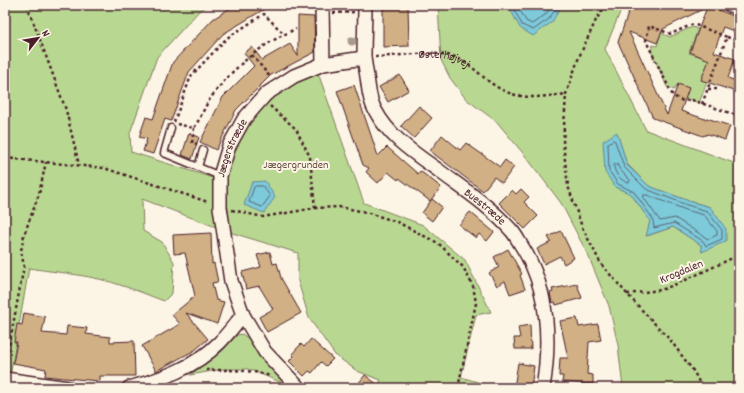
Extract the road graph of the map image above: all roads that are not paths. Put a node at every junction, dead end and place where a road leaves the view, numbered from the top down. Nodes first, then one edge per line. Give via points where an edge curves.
1 (730, 5) edge
2 (365, 8) edge
3 (739, 8) edge
4 (322, 9) edge
5 (364, 58) junction
6 (323, 64) junction
7 (171, 128) dead end
8 (203, 150) dead end
9 (198, 167) junction
10 (220, 176) junction
11 (243, 315) junction
12 (5, 379) edge
13 (68, 388) edge
14 (129, 388) edge
15 (299, 388) edge
16 (543, 388) edge

1 - 3 street
2 - 5 street
4 - 6 street
5 - 6 street, Jægerstræde
5 - 16 street, Buestræde via 369,90 382,123 399,142 498,217 512,231 531,259 540,282 547,330
6 - 10 street, Jægerstræde via 294,76 266,94 244,119 229,146
7 - 9 lane via 164,153
8 - 9 lane
9 - 10 lane
10 - 11 street, Jægerstræde via 220,207 231,280
11 - 14 street via 202,358 153,382
11 - 15 street, Jægerstræde via 265,352
12 - 13 street

